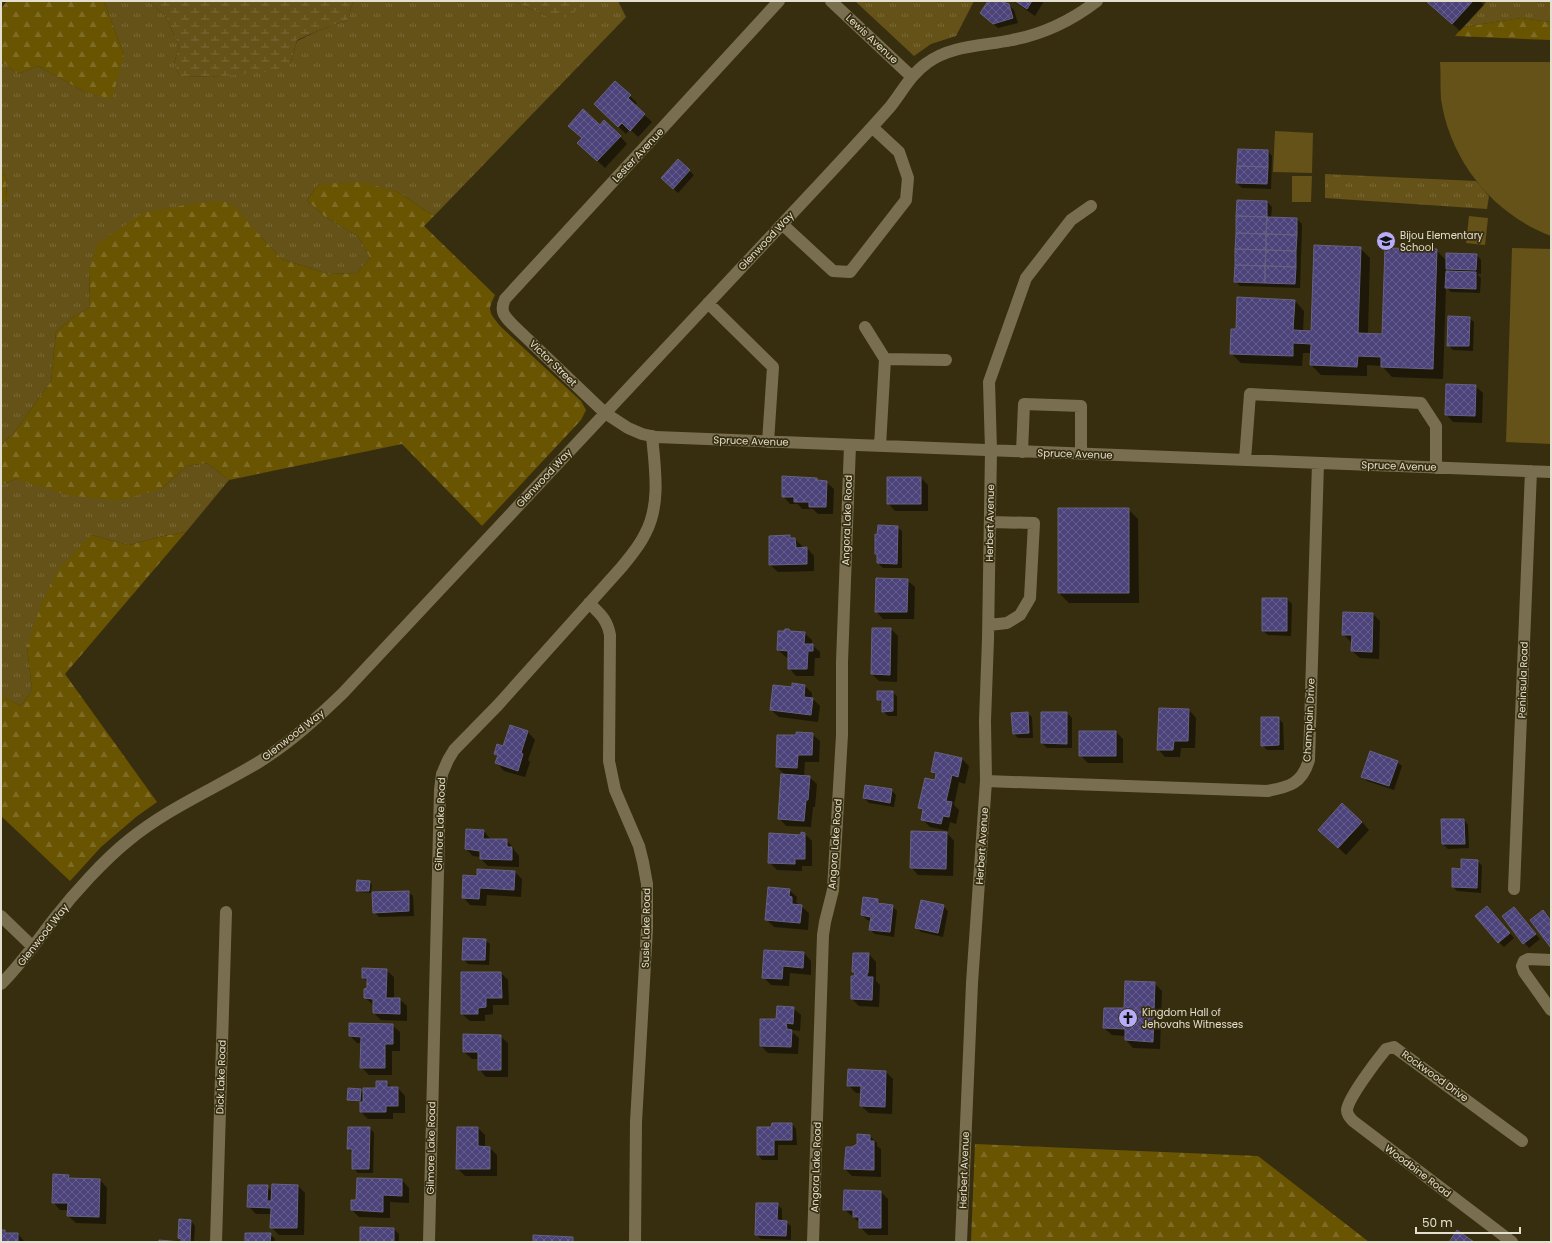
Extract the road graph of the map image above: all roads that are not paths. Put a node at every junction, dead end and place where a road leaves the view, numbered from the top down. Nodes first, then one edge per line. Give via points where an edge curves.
1 (779, 1) edge
2 (831, 1) edge
3 (1097, 1) edge
4 (912, 76) junction
5 (872, 127) junction
6 (1091, 206) dead end
7 (782, 224) junction
8 (708, 303) junction
9 (503, 311) joint
10 (865, 327) dead end
11 (885, 358) junction
12 (946, 360) dead end
13 (606, 413) junction
14 (652, 436) junction
15 (768, 442) junction
16 (850, 445) junction
17 (880, 446) junction
18 (991, 450) junction
19 (1022, 452) junction
20 (1081, 454) junction
21 (1245, 460) junction
22 (1318, 463) junction
23 (1436, 468) junction
24 (1531, 471) junction
25 (1551, 472) edge
26 (990, 522) junction
27 (589, 603) junction
28 (989, 625) junction
29 (986, 780) junction
30 (1514, 889) dead end
31 (226, 912) dead end
32 (1, 916) edge
33 (33, 947) junction
34 (1551, 960) edge
35 (1, 984) edge
36 (1551, 1010) edge
37 (1347, 1111) joint
38 (1522, 1140) dead end
39 (216, 1242) edge
40 (429, 1242) edge
41 (634, 1242) edge
42 (813, 1242) edge
43 (961, 1242) edge
44 (1512, 1242) edge

1 - 9 street, Lester Avenue via 505,299
2 - 4 street, Lewis Avenue
3 - 4 street, Glenwood Way via 1064,24 1038,34 940,54
4 - 5 street, Glenwood Way
5 - 7 street, Glenwood Way
5 - 7 street via 899,152 908,178 906,200 850,272 833,271
6 - 18 street, Herbert Avenue via 1071,220 1026,278 989,382
7 - 8 street, Glenwood Way
8 - 13 street, Glenwood Way
8 - 15 street via 773,367
9 - 13 street, Victor Street via 514,326
10 - 11 street
11 - 12 street
11 - 17 street
13 - 14 street, Spruce Avenue via 628,428
13 - 33 street, Glenwood Way via 315,720 259,762 150,824 128,841 81,888
14 - 15 street, Spruce Avenue
14 - 27 street, Gilmore Lake Road via 656,478 652,518 646,534 634,552
15 - 16 street, Spruce Avenue
16 - 17 street, Spruce Avenue
16 - 42 street, Angora Lake Road via 842,662 842,735 833,890 823,935
17 - 18 street, Spruce Avenue
18 - 19 street, Spruce Avenue
18 - 26 street, Herbert Avenue
19 - 20 street, Spruce Avenue
19 - 20 street via 1024,404 1081,406
20 - 21 street, Spruce Avenue
21 - 22 street, Spruce Avenue
21 - 23 street via 1250,394 1421,403 1436,426
22 - 23 street, Spruce Avenue
22 - 29 street, Champlain Drive via 1309,760 1296,782 1267,791
23 - 24 street, Spruce Avenue
24 - 25 street, Spruce Avenue
24 - 30 street, Peninsula Road
26 - 28 street, Herbert Avenue
26 - 28 street via 1034,523 1030,598 1020,615 1007,623
27 - 40 street, Gilmore Lake Road via 454,750 442,774
27 - 41 street, Susie Lake Road via 608,625 609,761 615,790 639,846 647,884 647,929 636,1122
28 - 29 street, Herbert Avenue via 985,721
29 - 43 street, Herbert Avenue via 972,983
31 - 39 street, Dick Lake Road
32 - 33 street
33 - 35 street, Glenwood Way
34 - 36 street via 1528,959 1522,966
37 - 38 street, Rockwood Drive via 1352,1098 1380,1057 1386,1049 1394,1047
37 - 44 street, Woodbine Road via 1353,1121

